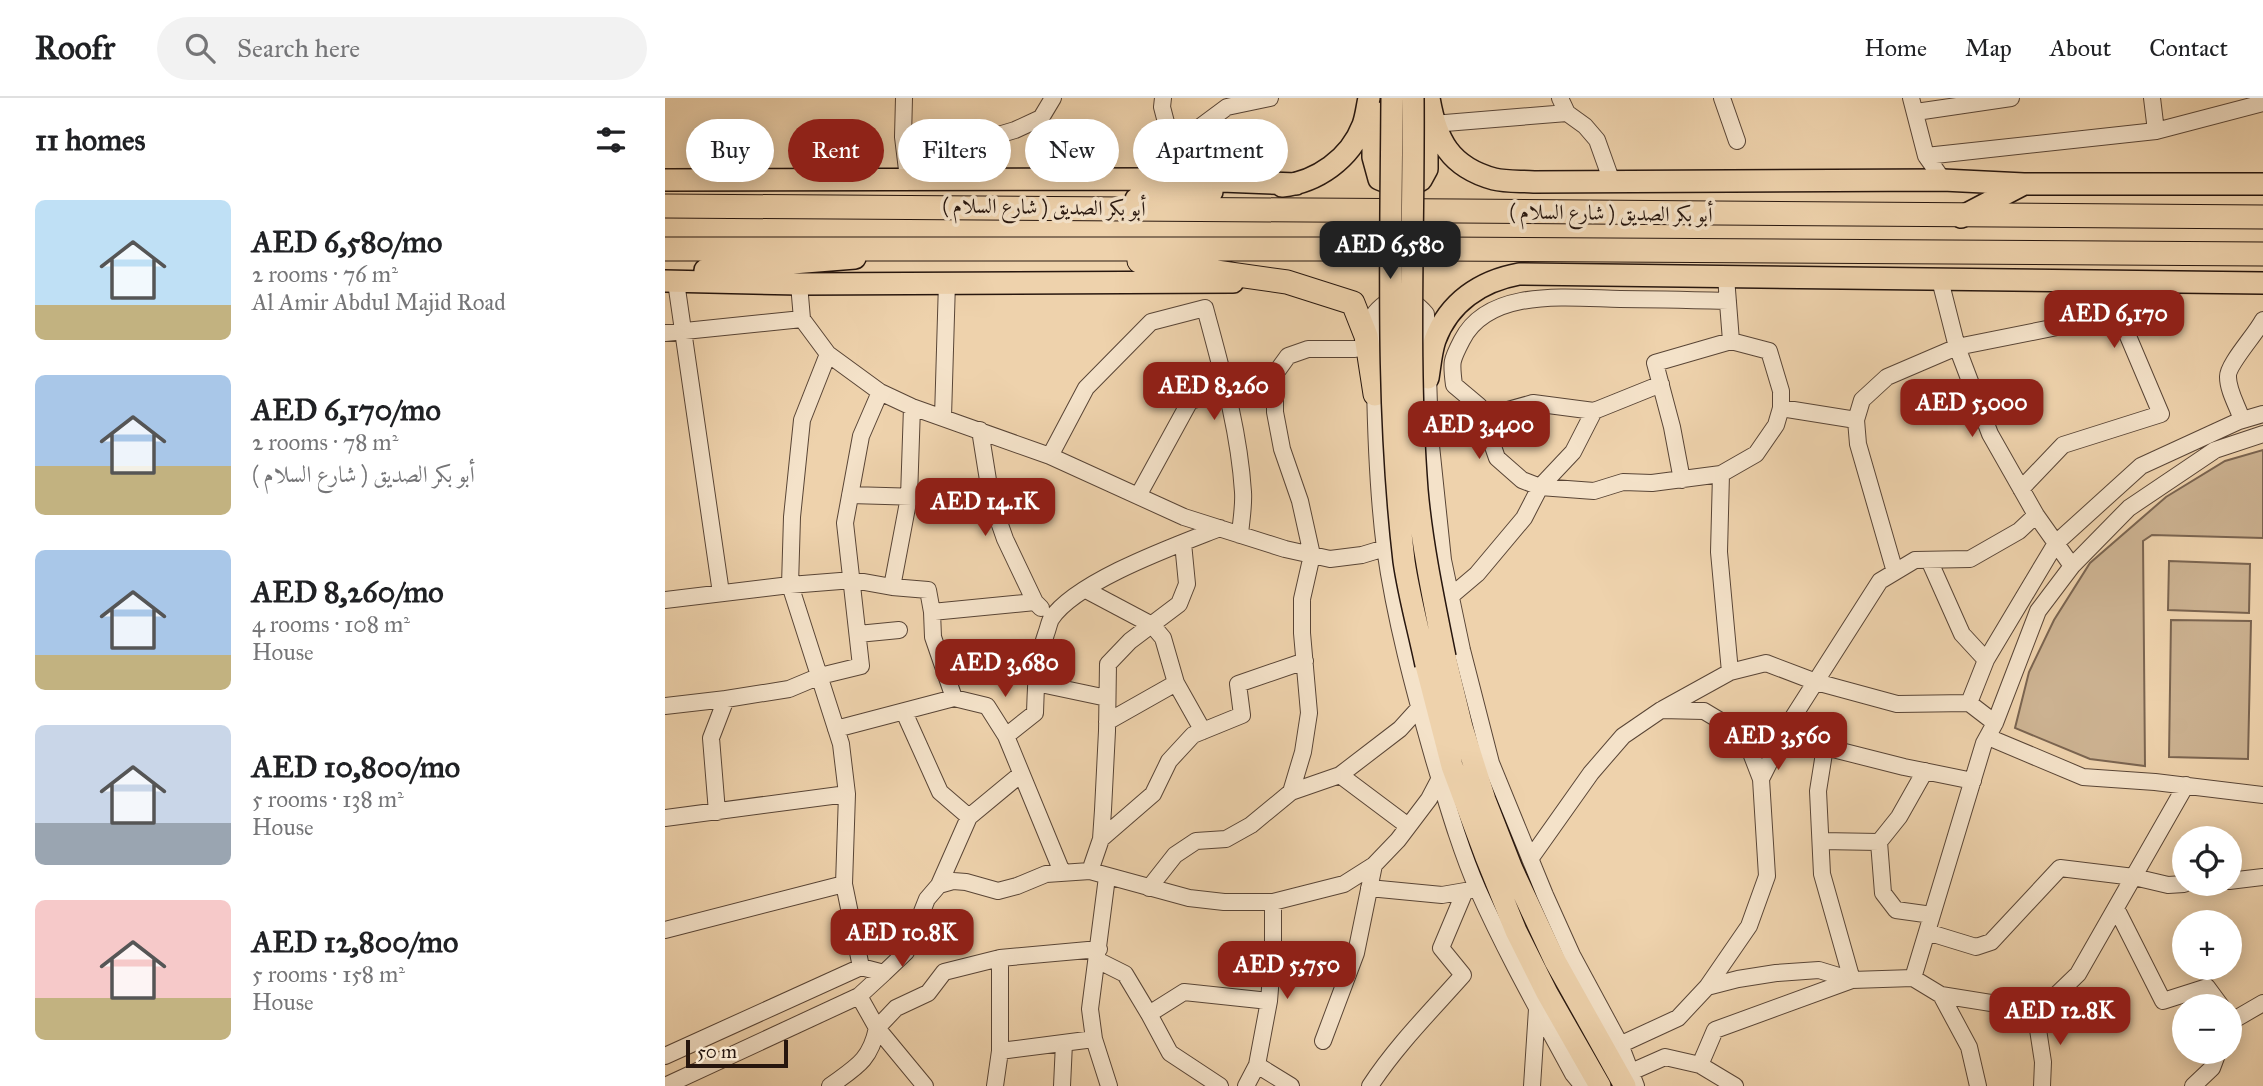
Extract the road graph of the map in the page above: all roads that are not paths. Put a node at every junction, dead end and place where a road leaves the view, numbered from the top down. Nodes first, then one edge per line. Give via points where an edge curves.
1 (904, 98) edge
2 (1052, 98) edge
3 (1163, 98) edge
4 (1271, 98) edge
5 (1371, 98) edge
6 (1392, 98) edge
7 (1413, 98) edge
8 (1428, 98) edge
9 (1722, 98) edge
10 (2011, 98) edge
11 (2152, 98) edge
12 (2263, 103) edge
13 (1563, 105) edge
14 (1914, 105) edge
15 (903, 119) edge
16 (1165, 119) edge
17 (1211, 119) edge
18 (1433, 124) junction
19 (1011, 131) edge
20 (2156, 131) junction
21 (1737, 141) dead end
22 (1926, 156) junction
23 (898, 174) edge
24 (1011, 176) edge
25 (1133, 179) edge
26 (1943, 180) junction
27 (1238, 182) edge
28 (1612, 182) junction
29 (665, 183) edge
30 (1296, 184) junction
31 (2024, 184) junction
32 (2263, 184) edge
33 (665, 206) edge
34 (949, 206) junction
35 (1053, 207) junction
36 (1961, 217) junction
37 (2263, 217) edge
38 (665, 248) edge
39 (953, 250) junction
40 (1052, 250) junction
41 (1994, 251) junction
42 (2263, 254) edge
43 (1725, 277) junction
44 (669, 279) edge
45 (1940, 280) junction
46 (2053, 280) junction
47 (2118, 280) junction
48 (947, 282) junction
49 (1287, 282) junction
50 (2263, 282) edge
51 (799, 284) junction
52 (1728, 300) junction
53 (2114, 303) junction
54 (802, 319) junction
55 (2263, 320) edge
56 (683, 331) junction
57 (665, 332) edge
58 (1731, 341) junction
59 (1957, 346) junction
60 (1355, 349) dead end
61 (828, 354) junction
62 (1428, 379) junction
63 (1661, 384) junction
64 (1227, 390) junction
65 (880, 392) junction
66 (1375, 394) junction
67 (912, 407) junction
68 (1781, 408) junction
69 (1594, 411) junction
70 (2263, 414) edge
71 (943, 417) junction
72 (1483, 417) junction
73 (1856, 420) junction
74 (2242, 420) junction
75 (980, 430) junction
76 (2263, 434) edge
77 (1050, 456) junction
78 (1721, 474) junction
79 (1682, 480) junction
80 (1540, 486) junction
81 (2021, 489) junction
82 (850, 495) junction
83 (1138, 496) junction
84 (909, 497) junction
85 (991, 499) junction
86 (2036, 515) junction
87 (1220, 528) junction
88 (1240, 535) junction
89 (1183, 543) junction
90 (2056, 543) junction
91 (1385, 548) junction
92 (1312, 555) junction
93 (1929, 560) junction
94 (2071, 566) junction
95 (1895, 572) junction
96 (853, 580) junction
97 (790, 585) junction
98 (892, 587) junction
99 (1086, 590) junction
100 (720, 593) junction
101 (1451, 596) junction
102 (665, 600) edge
103 (1035, 602) junction
104 (932, 612) junction
105 (1051, 619) junction
106 (1152, 625) junction
107 (899, 630) dead end
108 (858, 634) junction
109 (1986, 660) junction
110 (1305, 661) junction
111 (1435, 661) junction
112 (1730, 672) junction
113 (820, 676) junction
114 (1816, 682) junction
115 (1036, 683) junction
116 (1177, 683) junction
117 (954, 698) junction
118 (1107, 698) junction
119 (726, 699) junction
120 (1969, 703) junction
121 (665, 706) edge
122 (1419, 708) junction
123 (1661, 710) junction
124 (904, 712) junction
125 (1107, 723) junction
126 (1788, 724) junction
127 (837, 729) junction
128 (1991, 730) junction
129 (1203, 731) junction
130 (1006, 736) junction
131 (1825, 747) junction
132 (1925, 771) junction
133 (1021, 774) junction
134 (1340, 775) junction
135 (1440, 778) junction
136 (1761, 779) junction
137 (1973, 780) junction
138 (2186, 786) junction
139 (1291, 792) junction
140 (847, 794) junction
141 (2263, 795) edge
142 (717, 812) junction
143 (969, 817) junction
144 (665, 818) edge
145 (1408, 826) junction
146 (1101, 839) junction
147 (1821, 841) junction
148 (1879, 842) junction
149 (1530, 859) junction
150 (1374, 865) junction
151 (1090, 871) junction
152 (1062, 872) junction
153 (1107, 877) junction
154 (2134, 877) junction
155 (2263, 877) edge
156 (2242, 879) edge
157 (843, 884) junction
158 (939, 885) junction
159 (2172, 885) edge
160 (1149, 888) junction
161 (1369, 888) junction
162 (1471, 890) junction
163 (1272, 902) junction
164 (2116, 908) junction
165 (1932, 915) junction
166 (665, 930) edge
167 (1927, 932) junction
168 (1098, 955) junction
169 (1000, 957) junction
170 (861, 967) junction
171 (884, 973) junction
172 (1913, 978) junction
173 (1852, 980) junction
174 (1707, 987) junction
175 (2185, 994) edge
176 (2212, 994) edge
177 (1941, 995) junction
178 (859, 996) junction
179 (2172, 998) edge
180 (1269, 1001) junction
181 (2263, 1003) edge
182 (1537, 1009) junction
183 (2035, 1010) junction
184 (1149, 1014) junction
185 (2242, 1014) edge
186 (877, 1028) junction
187 (1094, 1039) junction
188 (1323, 1041) dead end
189 (1065, 1043) junction
190 (1612, 1048) junction
191 (1000, 1051) junction
192 (665, 1056) edge
193 (2214, 1064) edge
194 (1257, 1065) junction
195 (1700, 1065) junction
196 (1622, 1082) edge
197 (665, 1086) edge
198 (830, 1086) edge
199 (925, 1086) edge
200 (995, 1086) edge
201 (1062, 1086) edge
202 (1109, 1086) edge
203 (1220, 1086) edge
204 (1246, 1086) edge
205 (1291, 1086) edge
206 (1370, 1086) edge
207 (1532, 1086) edge
208 (1583, 1086) edge
209 (1735, 1086) edge
210 (1978, 1086) edge
211 (2042, 1086) edge
212 (2193, 1086) edge

1 - 15 street
2 - 19 street via 1041,118
3 - 16 street
4 - 17 street via 1227,107
5 - 8 main road via 1373,157 1379,180 1401,188 1421,180 1427,169
5 - 30 main road via 1363,126 1345,155
6 - 111 main road, bridge via 1390,362 1395,463 1405,564
7 - 111 main road, bridge via 1411,386
8 - 18 main road
9 - 21 street
10 - 14 street
11 - 20 street
12 - 20 street
13 - 18 street
13 - 28 street via 1597,140
14 - 22 street
18 - 28 main road via 1445,150 1472,170 1496,180
20 - 22 street
22 - 26 street
23 - 29 main road
24 - 25 main road
26 - 28 main road
26 - 31 main road
27 - 30 main road
29 - 34 main road
30 - 35 main road
31 - 32 main road
31 - 36 main road
33 - 34 highway, ( شارع السلام ) أبو بكر الصديق
34 - 35 highway, ( شارع السلام ) أبو بكر الصديق
35 - 36 highway, ( شارع السلام ) أبو بكر الصديق
36 - 37 highway, ( شارع السلام ) أبو بكر الصديق
38 - 39 highway, ( شارع السلام ) أبو بكر الصديق
39 - 40 highway, ( شارع السلام ) أبو بكر الصديق
39 - 44 main road
40 - 41 highway, ( شارع السلام ) أبو بكر الصديق
40 - 49 highway
41 - 42 highway, ( شارع السلام ) أبو بكر الصديق
41 - 46 main road
43 - 45 main road
43 - 52 street
43 - 62 main road via 1519,274 1499,278 1462,299 1445,318
44 - 51 main road
44 - 56 street
45 - 46 main road
45 - 59 street
46 - 47 main road
47 - 50 main road
47 - 53 street
48 - 49 main road
48 - 51 main road
48 - 71 street
49 - 66 highway via 1353,303 1366,336
51 - 54 street
52 - 58 street
52 - 72 street via 1552,298 1514,302 1484,314 1466,333 1451,362 1454,386 1479,406
53 - 59 street via 2071,324
53 - 81 street via 2161,414 2063,445
54 - 56 street
54 - 61 street
55 - 74 street via 2228,370
56 - 57 street
56 - 100 street
58 - 63 street via 1655,363
58 - 68 street via 1769,352 1781,391
59 - 73 street via 1887,377 1862,400
59 - 81 street via 1990,435
60 - 92 street via 1308,349 1288,356 1275,374 1275,412 1282,449
61 - 65 street
61 - 97 street via 802,420
62 - 66 street via 1426,314 1416,303 1399,298 1384,302 1375,313
62 - 101 street via 1443,560
63 - 69 street
63 - 79 street
64 - 77 street via 1205,308 1151,323 1086,388
64 - 83 street via 1190,401
64 - 88 street via 1243,494
65 - 67 street
65 - 82 street via 861,436
66 - 91 street
67 - 71 street
67 - 84 street
68 - 73 street
68 - 78 street via 1776,425 1756,454
69 - 72 street via 1533,403
69 - 80 street via 1573,452
70 - 74 street
71 - 75 street
72 - 80 street via 1497,458 1522,480
73 - 95 street via 1858,444
74 - 90 street via 2141,466
75 - 77 street
75 - 85 street
76 - 94 street via 2215,450 2129,508
77 - 83 street
78 - 79 street
78 - 112 street via 1719,552
79 - 80 street via 1623,482 1594,491
80 - 101 street via 1524,518 1477,574
81 - 86 street
82 - 84 street
82 - 96 street via 845,523
83 - 87 street
84 - 85 street
84 - 98 street
85 - 103 street
86 - 90 street
86 - 93 street via 2019,531 1970,559
87 - 88 street
87 - 89 street
88 - 92 street
89 - 99 street
89 - 106 street via 1187,584 1179,604
90 - 94 street
90 - 109 street
91 - 92 street via 1330,559
91 - 122 street
92 - 110 street via 1301,598
93 - 95 street via 1915,561
93 - 109 street via 1962,634
94 - 128 street via 2038,611
95 - 114 street via 1881,581
96 - 97 street
96 - 98 street
96 - 108 street
97 - 100 street
97 - 113 street
98 - 104 street via 928,590
99 - 105 street
99 - 106 street
100 - 102 street
101 - 149 street via 1491,763
103 - 104 street
103 - 105 street
104 - 117 street via 933,637
105 - 115 street
106 - 116 street via 1163,638
106 - 118 street via 1108,664
107 - 108 street
108 - 113 street via 861,666
109 - 120 street
110 - 129 street via 1238,684 1242,715
110 - 139 street via 1309,713
111 - 190 main road via 1512,869 1555,961
111 - 196 main road via 1452,766 1516,931 1547,993
112 - 114 street via 1766,663
112 - 123 street
113 - 119 street via 789,689
113 - 127 street
114 - 120 street via 1897,704
114 - 126 street
115 - 118 street
115 - 130 street via 1035,713
116 - 125 street
116 - 129 street
117 - 124 street
117 - 130 street via 987,706
118 - 125 street
119 - 121 street
119 - 142 street via 711,738
120 - 128 street
122 - 134 street via 1400,729
122 - 135 street
123 - 136 street via 1704,711 1744,735
123 - 149 street via 1623,736
124 - 127 street
124 - 143 street via 940,792
125 - 146 street
126 - 131 street
126 - 136 street
127 - 140 street
128 - 137 street
128 - 138 street via 2083,777
129 - 146 street via 1193,735 1169,761 1153,794
130 - 133 street
131 - 132 street
131 - 147 street via 1818,791
132 - 137 street
132 - 148 street
133 - 143 street
133 - 152 street
134 - 139 street
134 - 145 street
135 - 145 street
135 - 162 street
136 - 174 street via 1767,876 1749,926
137 - 165 street
138 - 141 street
138 - 154 street
139 - 160 street via 1226,839 1196,841 1175,855
140 - 142 street
140 - 157 street
142 - 144 street
143 - 158 street
145 - 150 street
146 - 151 street
147 - 148 street
147 - 173 street via 1822,874
148 - 165 street via 1883,893 1896,910
149 - 190 street
150 - 161 street
150 - 163 street via 1344,884
151 - 152 street
151 - 153 street
152 - 158 street via 999,891 966,882
153 - 160 street
153 - 168 street
154 - 159 street
154 - 164 street
154 - 167 street via 2060,869 1991,942 1976,947
155 - 156 street
157 - 166 street
157 - 170 street
158 - 171 street via 927,899 906,952
160 - 163 street via 1224,902
161 - 162 street via 1442,895
161 - 188 street via 1356,953
162 - 182 street
162 - 206 street via 1441,948 1463,975
163 - 180 street
164 - 179 street via 2163,1001
164 - 183 street via 2078,974
165 - 167 street
167 - 172 street
168 - 169 street
168 - 184 street via 1125,974
168 - 187 street via 1090,1009
169 - 186 street via 944,972 928,993 896,1008
169 - 191 street
170 - 171 street
170 - 192 street
171 - 178 street
172 - 173 street
172 - 177 street
173 - 174 street via 1819,970
173 - 195 street via 1715,1030
174 - 190 street via 1678,1018
175 - 176 street via 2207,987
177 - 183 street
177 - 210 street via 1969,1048
178 - 186 street
178 - 197 street
180 - 184 street via 1184,992
180 - 194 street
181 - 185 street
182 - 207 street
182 - 208 street
183 - 211 street
184 - 203 street via 1170,1053
186 - 198 street via 867,1058
186 - 199 street
187 - 189 street
187 - 202 street
189 - 191 street
189 - 201 street
190 - 196 main road
191 - 200 street
193 - 212 street
194 - 204 street
194 - 205 street
195 - 196 street via 1665,1057
195 - 209 street

